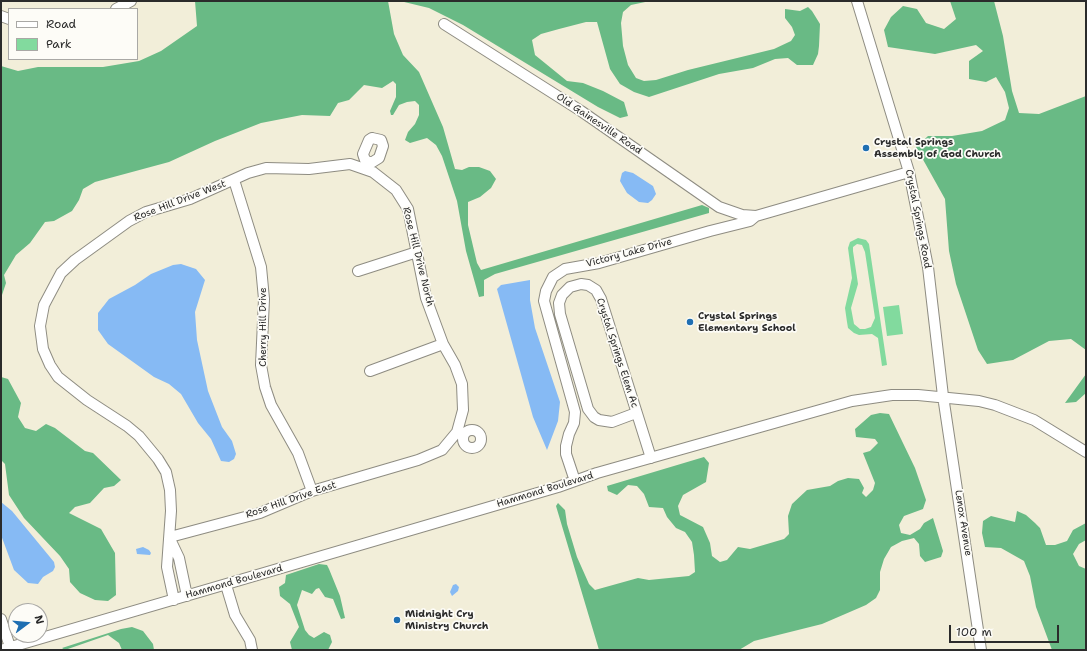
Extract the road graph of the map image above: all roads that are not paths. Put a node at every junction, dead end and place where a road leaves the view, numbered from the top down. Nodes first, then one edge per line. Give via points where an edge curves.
1 (130, 1) edge
2 (857, 1) edge
3 (118, 8) edge
4 (444, 24) dead end
5 (283, 168) joint
6 (909, 172) junction
7 (234, 180) junction
8 (756, 216) junction
9 (417, 252) junction
10 (358, 271) dead end
11 (443, 344) junction
12 (370, 371) dead end
13 (943, 396) junction
14 (636, 413) junction
15 (1086, 452) edge
16 (435, 454) joint
17 (651, 458) junction
18 (575, 481) junction
19 (312, 491) junction
20 (170, 537) junction
21 (226, 584) junction
22 (187, 596) junction
23 (174, 600) junction
24 (1, 618) edge
25 (6, 648) edge
26 (252, 650) edge
27 (981, 650) edge

1 - 3 street
2 - 6 street, Crystal Springs Road
4 - 8 street, Old Gainesville Road via 581,111 719,207 742,215
5 - 7 street, Rose Hill Drive West via 266,168
5 - 9 street, Rose Hill Drive North via 366,165 382,177 408,209
6 - 8 street, Victory Lake Drive
6 - 13 street, Crystal Springs Road via 928,267
7 - 19 street, Cherry Hill Drive via 261,267 264,299 261,365 265,387 298,453
7 - 20 street, Rose Hill Drive West via 129,221 61,273 50,291 40,318 43,348 58,377 127,426 147,444 166,472 170,490
8 - 18 street, Victory Lake Drive via 750,221 599,263 565,269 553,277 544,301 576,412 566,446
9 - 10 street
9 - 11 street, Rose Hill Drive North via 426,298
11 - 12 street
11 - 16 street, Rose Hill Drive North via 462,384 463,410 461,433
13 - 15 street, Hammond Boulevard via 995,405 1034,420
13 - 17 street, Hammond Boulevard via 892,395 852,401
13 - 27 street, Lenox Avenue
14 - 14 street, Crystal Springs Elem Ac via 602,299 596,290 588,285 570,287 562,295 559,303 560,314 588,409 599,420 612,422
14 - 17 street, Crystal Springs Elem Ac
16 - 19 street, Rose Hill Drive East
17 - 18 street, Hammond Boulevard
18 - 21 street, Hammond Boulevard
19 - 20 street, Rose Hill Drive East via 260,512
20 - 22 street via 179,558
20 - 23 street, Rose Hill Drive West via 167,567
21 - 22 street, Hammond Boulevard
21 - 26 street via 235,615 247,635
22 - 23 street, Hammond Boulevard
23 - 25 street, Hammond Boulevard
24 - 25 street

